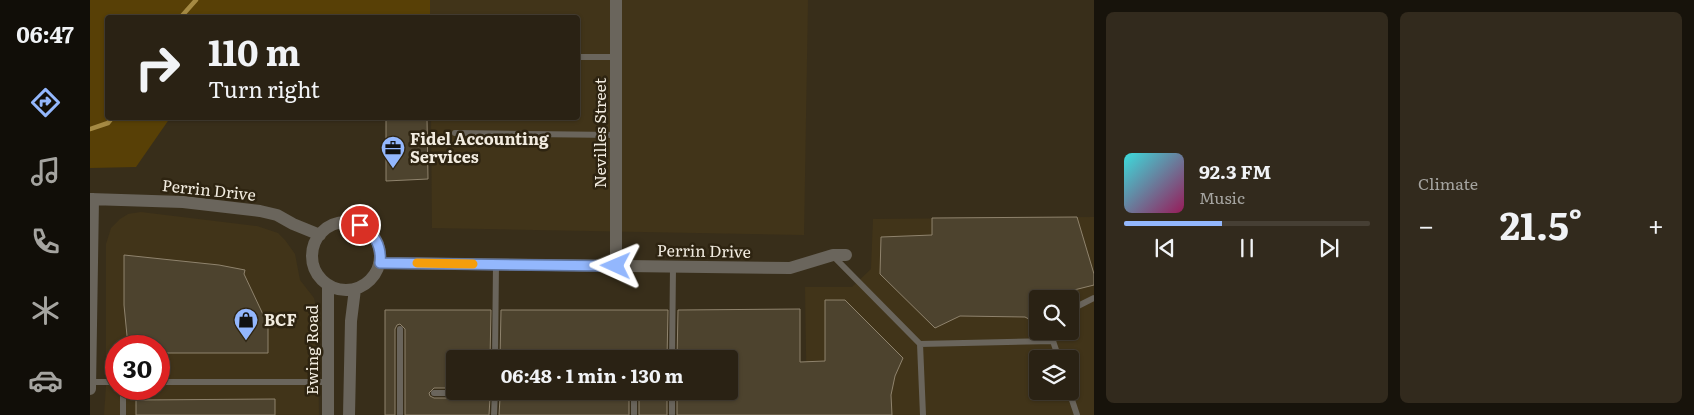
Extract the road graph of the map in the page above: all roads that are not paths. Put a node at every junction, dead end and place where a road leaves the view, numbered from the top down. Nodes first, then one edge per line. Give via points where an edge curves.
1 (616, 0) edge
2 (580, 56) edge
3 (616, 57) junction
4 (455, 133) dead end
5 (616, 135) junction
6 (92, 199) edge
7 (320, 235) junction
8 (839, 255) joint
9 (380, 263) junction
10 (496, 264) junction
11 (616, 266) junction
12 (673, 267) junction
13 (328, 285) junction
14 (355, 289) junction
15 (1093, 299) edge
16 (1079, 306) edge
17 (400, 329) dead end
18 (1053, 341) joint
19 (920, 344) junction
20 (495, 350) edge
21 (672, 350) edge
22 (1056, 350) edge
23 (170, 382) edge
24 (328, 382) junction
25 (105, 383) edge
26 (91, 385) edge
27 (434, 393) dead end
28 (446, 393) edge
29 (123, 400) edge
30 (495, 400) edge
31 (634, 400) edge
32 (672, 400) edge
33 (1072, 400) edge
34 (123, 415) edge
35 (328, 415) edge
36 (349, 415) edge
37 (400, 415) edge
38 (494, 415) edge
39 (634, 415) edge
40 (672, 415) edge
41 (923, 415) edge
42 (1077, 415) edge

1 - 3 street, Nevilles Street
2 - 3 lane
3 - 5 street, Nevilles Street
4 - 5 lane
5 - 11 street, Nevilles Street
6 - 7 street, Perrin Drive via 183,202 260,211 278,215
6 - 26 street
7 - 9 street via 338,223 360,225 376,239
7 - 13 street via 313,246 312,259 319,277
8 - 12 street, Perrin Drive via 790,268
8 - 19 lane
9 - 10 street, Perrin Drive
9 - 14 street via 370,280
10 - 11 street, Perrin Drive
10 - 20 lane
11 - 12 street, Perrin Drive
12 - 21 lane
13 - 14 street
13 - 24 street, Ewing Road
14 - 36 street
15 - 16 lane
17 - 37 lane
18 - 19 lane
18 - 22 lane
19 - 41 lane
23 - 24 lane
24 - 35 street, Ewing Road
25 - 26 lane
27 - 28 lane
29 - 34 lane
30 - 38 lane
31 - 39 lane
32 - 40 lane
33 - 42 lane

